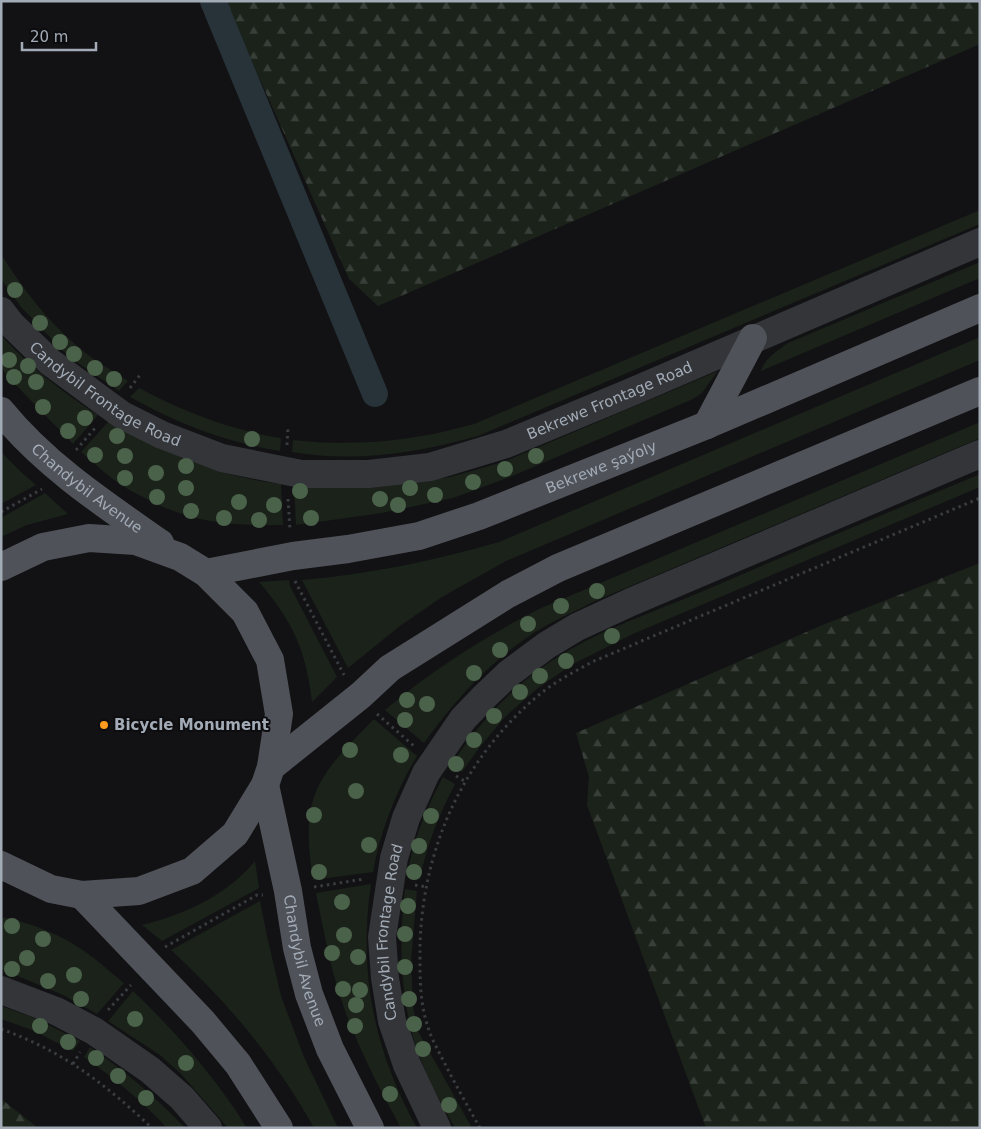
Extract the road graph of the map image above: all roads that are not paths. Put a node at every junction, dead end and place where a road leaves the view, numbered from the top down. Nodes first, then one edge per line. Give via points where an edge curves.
1 (980, 242) edge
2 (980, 308) edge
3 (1, 311) edge
4 (753, 338) junction
5 (980, 391) edge
6 (1, 411) edge
7 (707, 424) junction
8 (980, 454) edge
9 (222, 458) joint
10 (180, 557) junction
11 (1, 567) edge
12 (206, 573) junction
13 (268, 776) junction
14 (1, 865) edge
15 (1, 886) edge
16 (51, 888) junction
17 (82, 895) junction
18 (1, 990) edge
19 (208, 1128) edge
20 (279, 1128) edge
21 (370, 1128) edge
22 (437, 1128) edge

1 - 4 street, Bekrewe Frontage Road
2 - 7 main road, Bekrewe şaýoly
3 - 9 street, Candybil Frontage Road via 50,362 122,415 162,435
4 - 7 main road
4 - 9 street, Bekrewe Frontage Road via 506,444 430,468 369,474 301,474
5 - 13 main road via 558,568 508,594 390,668
6 - 10 main road, Chandybil Avenue via 84,490
7 - 12 main road, Bekrewe şaýoly via 512,504 419,536
8 - 22 street, Candybil Frontage Road via 631,602 570,632 508,674 464,719 426,773 406,818 394,858 382,936 392,1022 407,1065
10 - 11 main road via 136,541 89,538 43,547
10 - 12 main road
12 - 13 main road via 245,612 270,660 279,714
13 - 17 main road via 235,834 192,871 139,891
13 - 21 main road, Chandybil Avenue via 297,948 309,994 330,1049
14 - 16 main road
15 - 16 main road
16 - 17 main road
17 - 20 main road via 203,1022 238,1064
18 - 19 street via 56,1011 94,1031 156,1075

